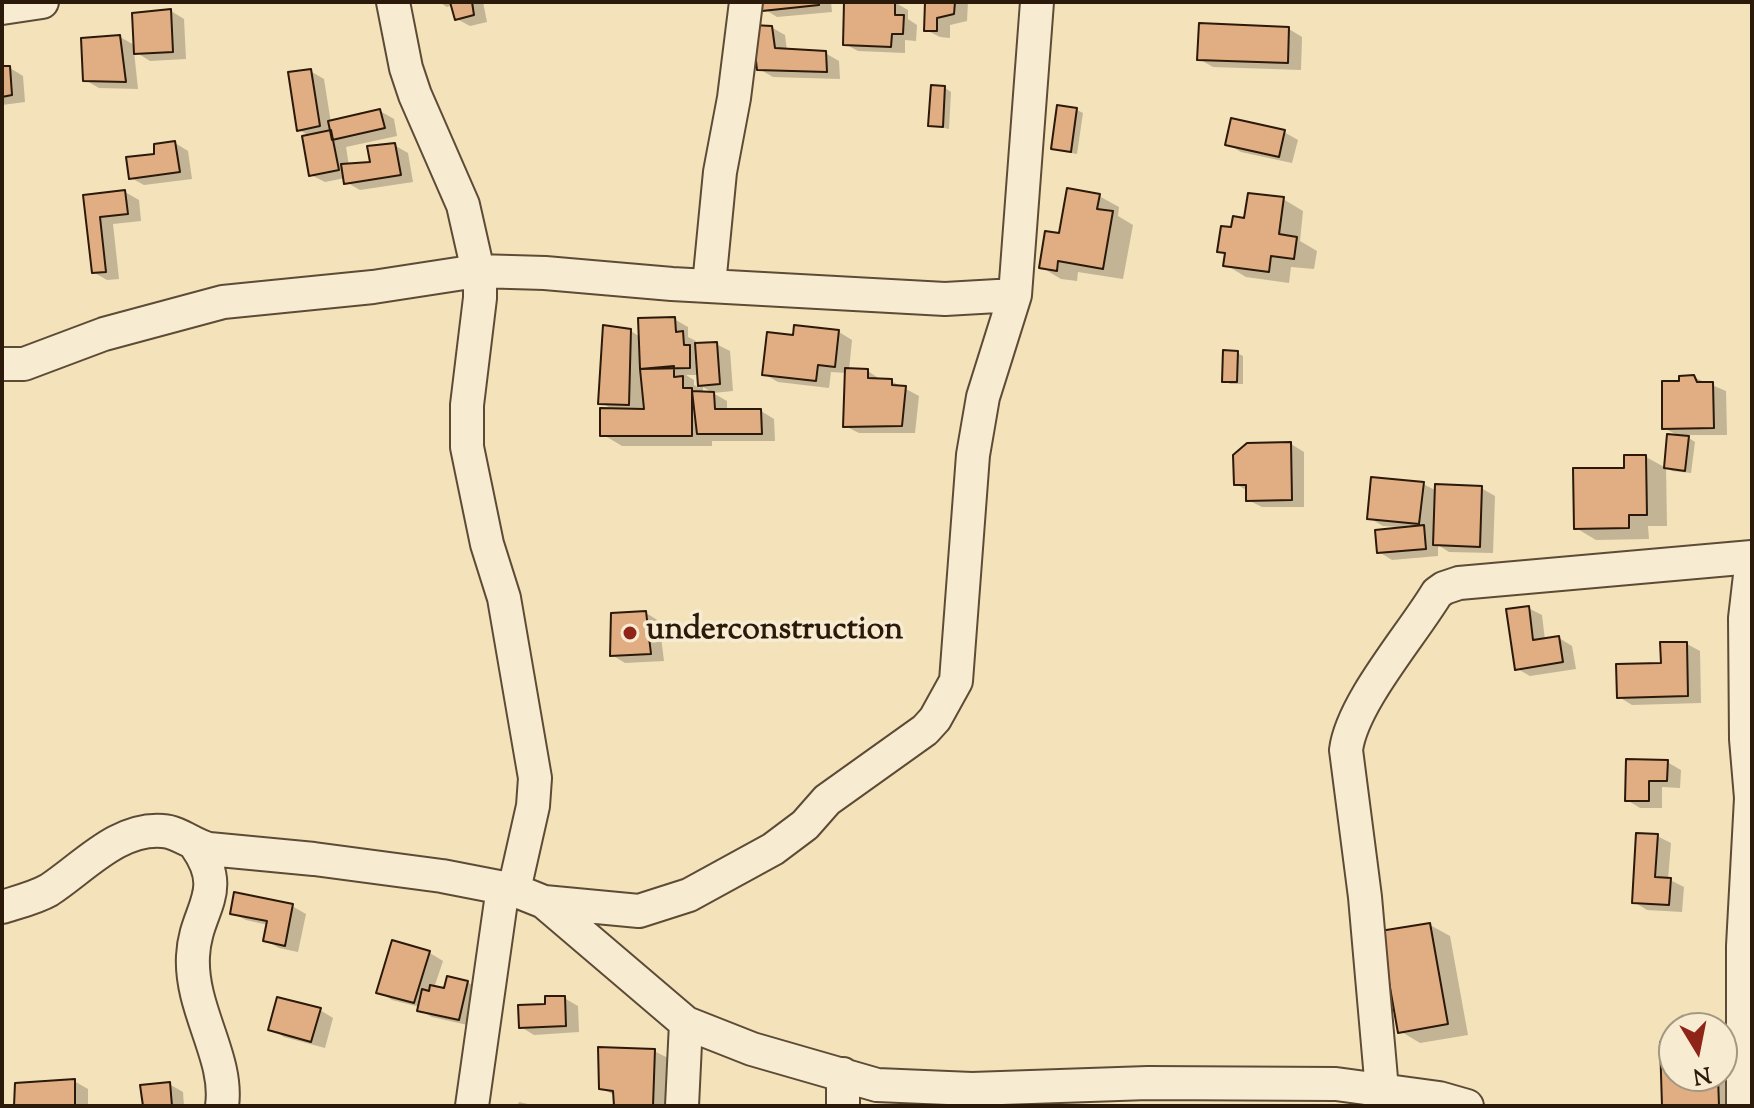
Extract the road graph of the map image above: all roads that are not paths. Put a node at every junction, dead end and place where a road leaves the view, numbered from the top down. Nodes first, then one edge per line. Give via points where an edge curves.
1 (39, 2) edge
2 (393, 2) edge
3 (746, 2) edge
4 (1037, 2) edge
5 (2, 8) edge
6 (477, 271) junction
7 (709, 285) junction
8 (1015, 295) junction
9 (2, 364) edge
10 (1752, 557) edge
11 (196, 846) junction
12 (508, 889) junction
13 (544, 902) junction
14 (2, 907) edge
15 (686, 1023) junction
16 (843, 1090) edge
17 (1382, 1090) junction
18 (1132, 1095) edge
19 (222, 1106) edge
20 (472, 1106) edge
21 (682, 1106) edge
22 (1467, 1106) edge
23 (1743, 1106) edge

1 - 5 street
2 - 6 street via 406,68 463,205
3 - 7 street
4 - 8 street
6 - 7 street
6 - 9 street via 223,302 104,334 24,364
6 - 12 street via 480,298 467,447 504,598 535,778 533,806
7 - 8 street via 945,299
8 - 13 street via 983,397 973,455 956,681 935,719 827,800 773,849 689,895 639,911
10 - 17 street via 1459,583 1437,593 1360,709 1346,750
10 - 23 street via 1745,618 1751,798 1743,946
11 - 12 street
11 - 14 street via 165,831 136,835 115,843 47,891
11 - 19 street via 208,863 211,885 193,954 194,980 221,1077
12 - 13 street
12 - 20 street
13 - 15 street
15 - 16 street
15 - 21 street
16 - 18 street via 877,1085
17 - 18 street via 1336,1084
17 - 22 street

